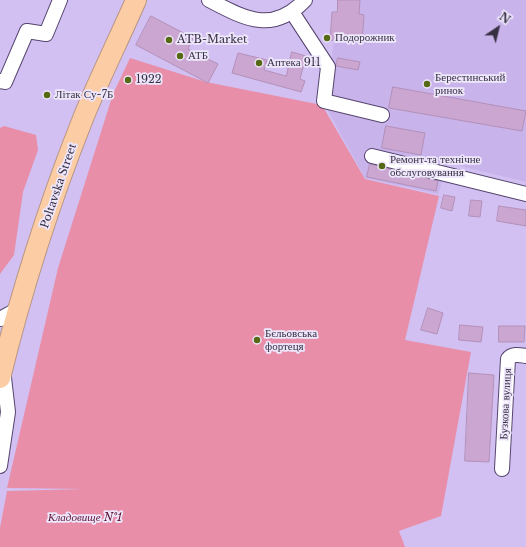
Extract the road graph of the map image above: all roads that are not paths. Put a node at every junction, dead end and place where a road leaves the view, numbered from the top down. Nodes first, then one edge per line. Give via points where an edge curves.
1 (60, 0) edge
2 (136, 0) edge
3 (209, 0) edge
4 (305, 0) edge
5 (292, 12) junction
6 (0, 81) edge
7 (382, 115) dead end
8 (372, 156) dead end
9 (526, 194) edge
10 (20, 308) junction
11 (0, 319) edge
12 (526, 356) edge
13 (2, 372) edge
14 (0, 466) edge
15 (502, 470) dead end

1 - 6 street via 46,34 27,32 5,82
2 - 10 highway, Poltavska Street via 82,122 58,186
3 - 5 street via 244,18 254,20 273,20
4 - 5 street
5 - 7 street via 328,67 324,101
8 - 9 street
10 - 11 street
10 - 13 highway, Poltavska Street
12 - 15 street, Бузкова вулиця via 513,355 508,359
13 - 14 street via 8,412

